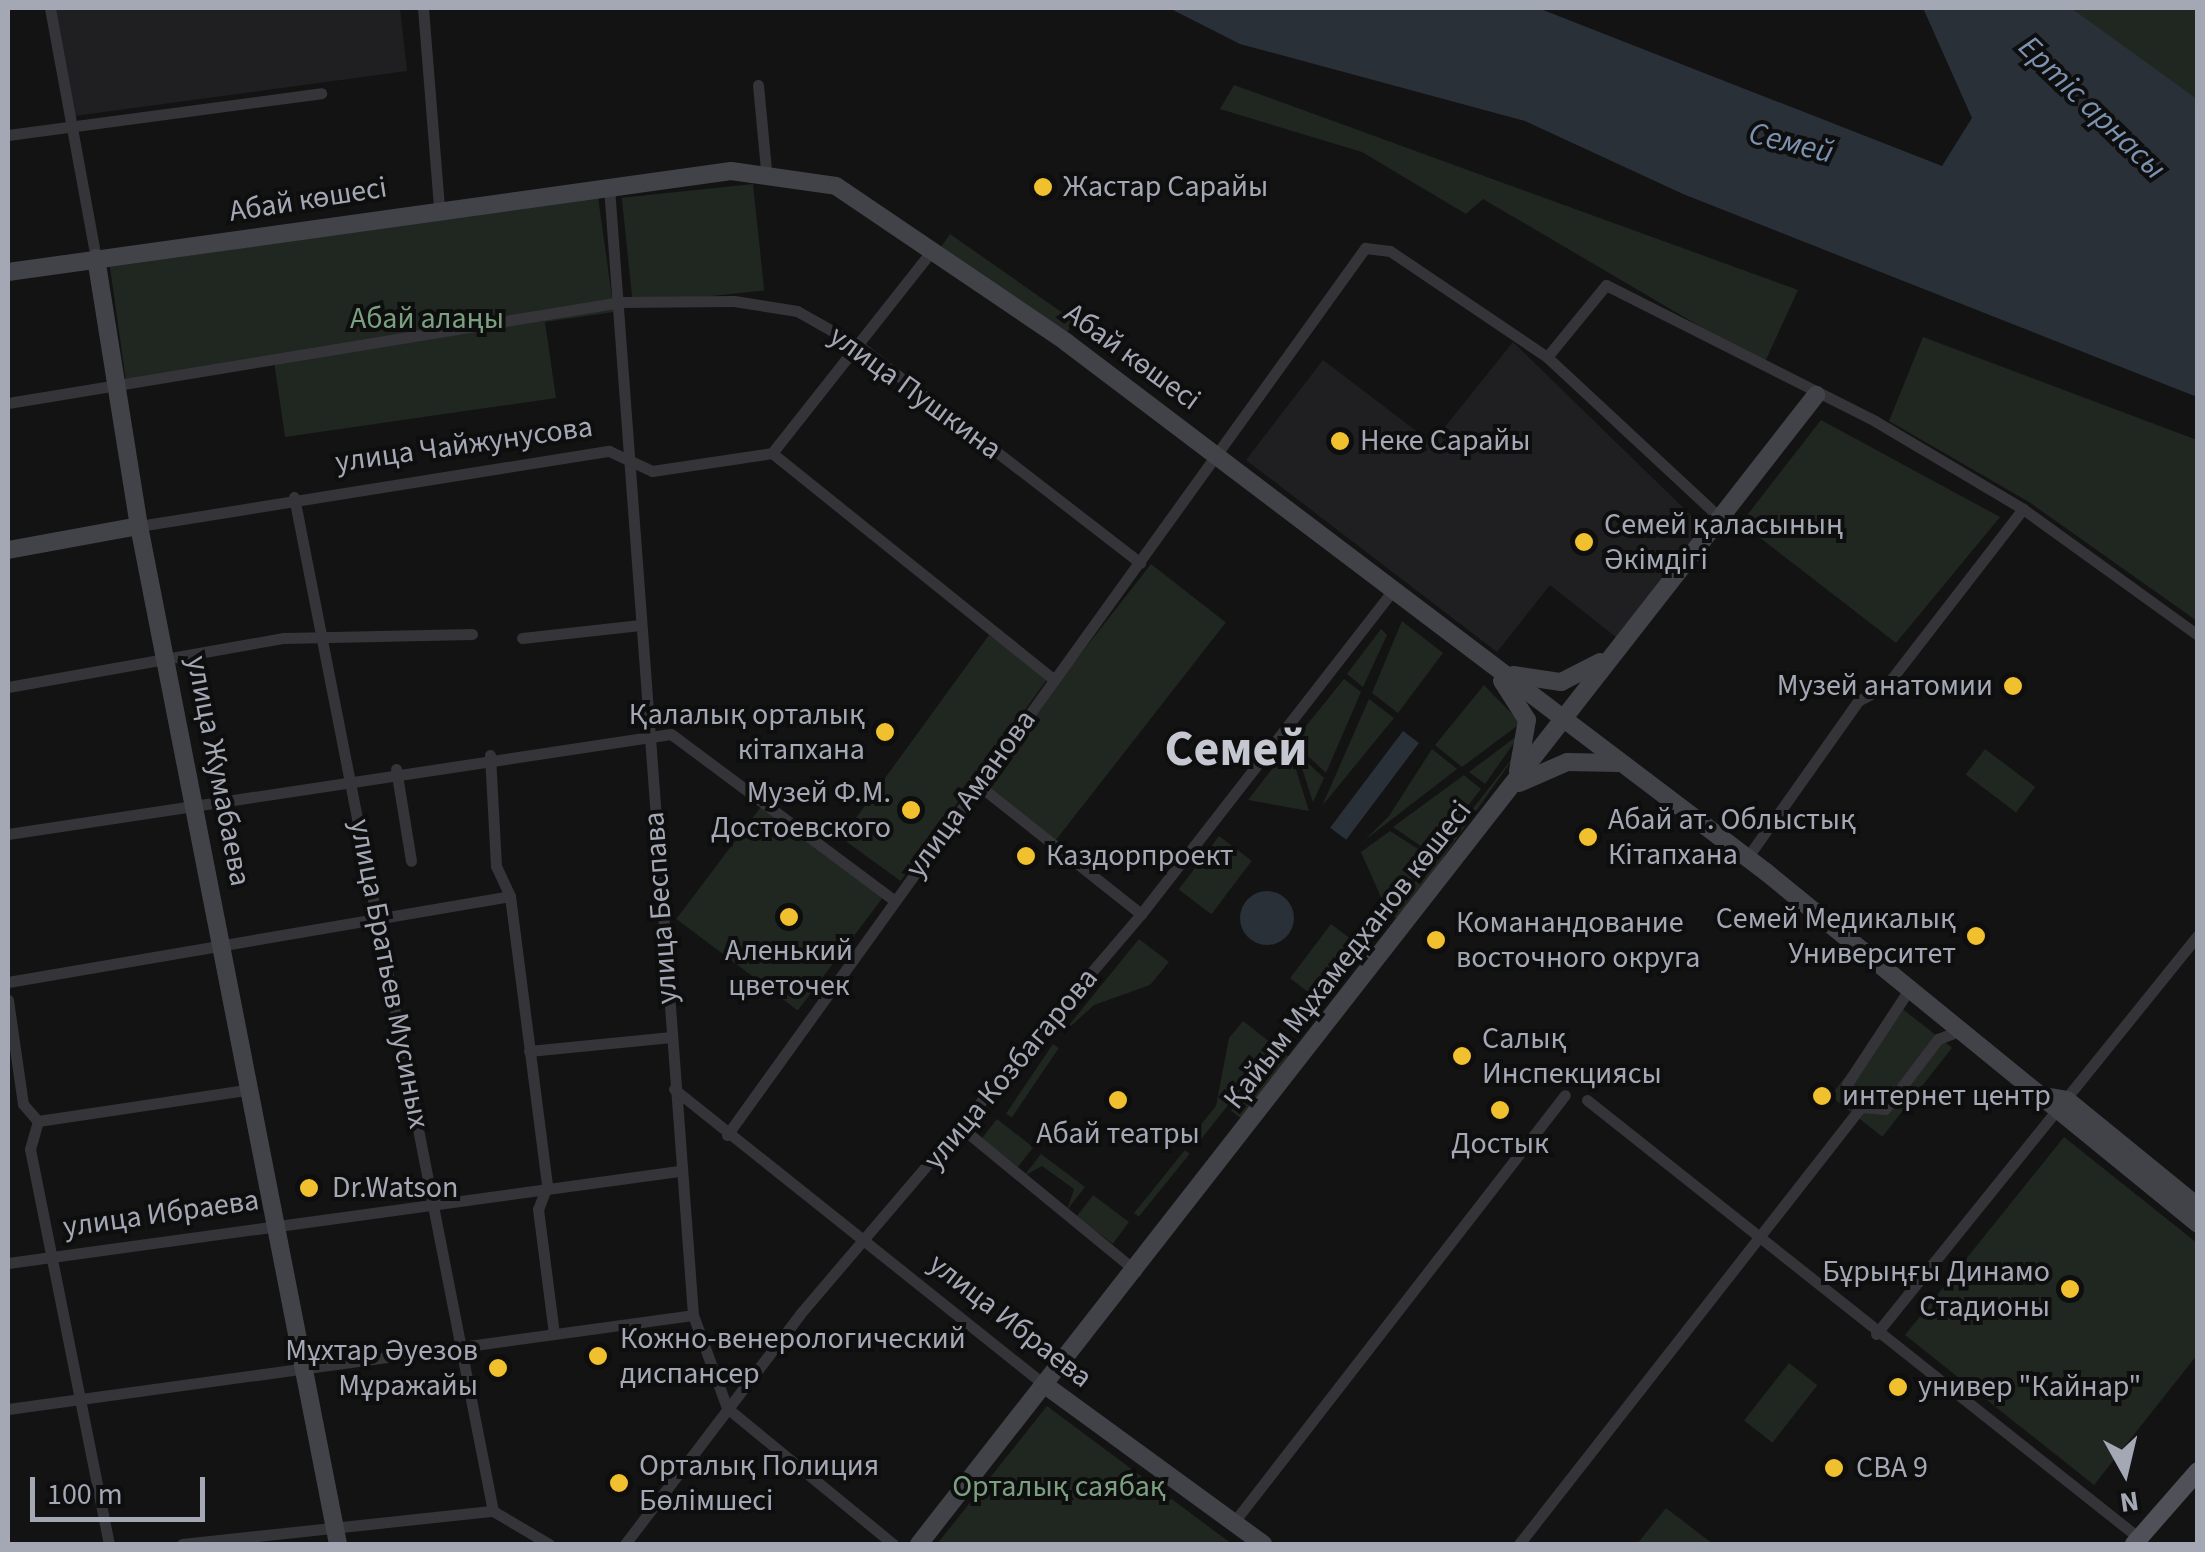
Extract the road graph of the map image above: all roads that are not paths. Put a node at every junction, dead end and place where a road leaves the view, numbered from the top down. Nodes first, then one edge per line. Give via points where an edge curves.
1 (50, 8) edge
2 (423, 8) edge
3 (758, 85) dead end
4 (321, 92) dead end
5 (66, 127) junction
6 (8, 135) edge
7 (766, 170) junction
8 (609, 187) junction
9 (439, 208) junction
10 (934, 248) junction
11 (96, 258) junction
12 (8, 272) edge
13 (621, 302) junction
14 (861, 347) junction
15 (1547, 357) junction
16 (114, 382) junction
17 (1816, 396) junction
18 (8, 403) edge
19 (772, 453) junction
20 (1218, 454) junction
21 (625, 459) junction
22 (294, 497) junction
23 (2023, 509) junction
24 (1718, 516) junction
25 (138, 526) junction
26 (8, 550) edge
27 (1140, 563) junction
28 (1393, 590) junction
29 (640, 625) junction
30 (472, 634) dead end
31 (2198, 635) edge
32 (325, 637) junction
33 (522, 638) dead end
34 (1617, 653) junction
35 (168, 656) junction
36 (1494, 668) junction
37 (1054, 680) junction
38 (8, 687) edge
39 (1562, 720) junction
40 (648, 735) junction
41 (490, 755) junction
42 (1623, 764) junction
43 (396, 769) junction
44 (349, 778) junction
45 (977, 784) junction
46 (1515, 784) junction
47 (196, 799) junction
48 (8, 834) edge
49 (1746, 858) junction
50 (411, 861) dead end
51 (510, 896) junction
52 (894, 900) junction
53 (1141, 914) junction
54 (381, 918) junction
55 (2198, 935) edge
56 (225, 947) junction
57 (8, 982) edge
58 (1910, 987) junction
59 (8, 1000) edge
60 (1961, 1030) junction
61 (671, 1037) junction
62 (529, 1051) junction
63 (251, 1089) junction
64 (674, 1089) junction
65 (1564, 1095) dead end
66 (1587, 1100) dead end
67 (2058, 1102) junction
68 (1861, 1107) junction
69 (38, 1120) junction
70 (963, 1130) junction
71 (727, 1134) junction
72 (679, 1171) junction
73 (547, 1186) junction
74 (434, 1204) junction
75 (2198, 1207) edge
76 (2198, 1224) edge
77 (276, 1226) junction
78 (1757, 1240) junction
79 (862, 1242) junction
80 (49, 1256) junction
81 (8, 1262) edge
82 (1136, 1271) junction
83 (693, 1316) junction
84 (554, 1334) junction
85 (1876, 1334) junction
86 (462, 1348) junction
87 (304, 1373) junction
88 (1045, 1385) junction
89 (80, 1400) junction
90 (727, 1408) junction
91 (8, 1410) edge
92 (2198, 1471) edge
93 (493, 1511) junction
94 (1234, 1522) junction
95 (336, 1537) edge
96 (2137, 1541) edge
97 (108, 1544) edge
98 (182, 1544) edge
99 (550, 1544) edge
100 (625, 1544) edge
101 (893, 1544) edge
102 (919, 1544) edge
103 (1263, 1544) edge
104 (1518, 1544) edge

1 - 5 street, улица Жумабаева
2 - 9 street
3 - 7 street
4 - 5 street
5 - 6 street
5 - 11 street, улица Жумабаева
7 - 8 street, Абай көшесі
7 - 10 street, Абай көшесі via 836,186
8 - 9 street, Абай көшесі
8 - 13 street, улица Беспава
9 - 11 street, Абай көшесі
10 - 14 street
10 - 20 street, Абай көшесі
11 - 12 street, Абай көшесі
11 - 16 street, улица Жумабаева
13 - 14 street, улица Пушкина via 734,301 797,311
13 - 16 street, улица Пушкина
13 - 21 street, улица Беспава
14 - 19 street
14 - 27 street, улица Пушкина
15 - 17 street via 1606,285
15 - 20 street, улица Аманова via 1390,252 1365,248 1294,335
15 - 24 street
16 - 18 street, улица Пушкина
16 - 25 street, улица Жумабаева
17 - 23 street
17 - 24 street, Қайым Мұхамедханов көшесі
19 - 21 street, улица Чайжунусова via 652,471
19 - 37 street
20 - 27 street, улица Аманова
20 - 28 street, Абай көшесі
21 - 22 street, улица Чайжунусова via 609,451
21 - 29 street, улица Беспава
22 - 25 street, улица Чайжунусова
22 - 32 street, улица Братьев Мусиных
23 - 31 street
23 - 49 street via 1886,686 1858,701
24 - 34 street, Қайым Мұхамедханов көшесі
25 - 26 street, улица Чайжунусова
25 - 35 street, улица Жумабаева
27 - 37 street, улица Аманова
28 - 36 street, Абай көшесі
28 - 53 street, улица Козбагарова
29 - 33 street
29 - 40 street, улица Беспава
30 - 32 street
32 - 35 street
32 - 44 street, улица Братьев Мусиных
34 - 36 street via 1562,682
34 - 39 street, Қайым Мұхамедханов көшесі
35 - 38 street
35 - 47 street, улица Жумабаева
36 - 39 street, Абай көшесі
36 - 46 street via 1528,720
37 - 45 street, улица Аманова
39 - 42 street, Абай көшесі
39 - 46 street, Қайым Мұхамедханов көшесі
40 - 41 street
40 - 52 street via 682,737
40 - 61 street, улица Беспава
41 - 43 street
41 - 51 street via 496,866
42 - 46 street via 1566,762
42 - 49 street, Абай көшесі
43 - 44 street
43 - 50 street
44 - 47 street
44 - 54 street, улица Братьев Мусиных
45 - 52 street, улица Аманова
45 - 53 street
46 - 82 street, Қайым Мұхамедханов көшесі
47 - 48 street
47 - 56 street, улица Жумабаева
49 - 58 street, Абай көшесі
51 - 54 street
51 - 62 street
52 - 71 street, улица Аманова
53 - 70 street, улица Козбагарова
54 - 56 street
54 - 74 street, улица Братьев Мусиных
55 - 67 street
56 - 57 street
56 - 63 street, улица Жумабаева
58 - 60 street, Абай көшесі
58 - 68 street via 1847,1084
59 - 69 street via 22,1104
60 - 67 street, Абай көшесі
60 - 68 street via 1938,1039 1886,1109
61 - 62 street
61 - 64 street, улица Беспава
62 - 73 street
63 - 69 street
63 - 77 street, улица Жумабаева
64 - 71 street, улица Ибраева
64 - 72 street, улица Беспава
65 - 94 street
66 - 78 street
67 - 75 street, Абай көшесі
67 - 76 street, Абай көшесі
67 - 85 street
68 - 78 street
69 - 80 street via 30,1149
70 - 79 street, улица Козбагарова
70 - 82 street
71 - 79 street, улица Ибраева
72 - 73 street, улица Ибраева
72 - 83 street, улица Беспава
73 - 74 street, улица Ибраева
73 - 84 street via 538,1209
74 - 77 street, улица Ибраева
74 - 86 street, улица Братьев Мусиных
77 - 80 street, улица Ибраева
77 - 87 street, улица Жумабаева
78 - 85 street
78 - 104 street
79 - 88 street, улица Ибраева
79 - 90 street, улица Козбагарова
80 - 81 street, улица Ибраева
80 - 89 street
82 - 88 street, Қайым Мұхамедханов көшесі
83 - 84 street
83 - 90 street, улица Беспава
84 - 86 street
85 - 96 street
86 - 87 street
86 - 93 street, улица Братьев Мусиных
87 - 89 street
87 - 95 street, улица Жумабаева
88 - 94 street, улица Ибраева
88 - 102 street, Қайым Мұхамедханов көшесі
89 - 91 street
89 - 97 street
90 - 100 street, улица Козбагарова
90 - 101 street
92 - 96 main road
93 - 95 street
93 - 99 street
94 - 103 street, улица Ибраева
95 - 98 street

